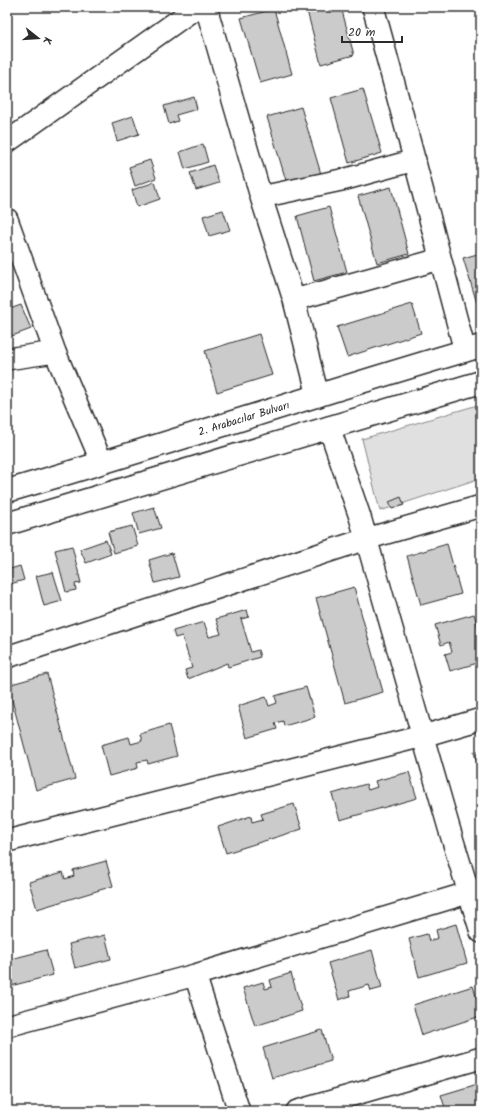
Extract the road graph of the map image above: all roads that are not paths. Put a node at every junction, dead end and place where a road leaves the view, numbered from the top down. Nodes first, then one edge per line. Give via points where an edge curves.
1 (197, 7) edge
2 (206, 7) edge
3 (374, 7) edge
4 (7, 142) edge
5 (415, 160) junction
6 (261, 197) junction
7 (7, 219) edge
8 (440, 259) junction
9 (294, 300) junction
10 (473, 349) edge
11 (55, 352) junction
12 (7, 359) edge
13 (481, 382) edge
14 (318, 396) junction
15 (329, 427) junction
16 (102, 463) junction
17 (7, 491) edge
18 (481, 506) edge
19 (7, 524) edge
20 (366, 539) junction
21 (7, 657) edge
22 (481, 719) edge
23 (422, 736) junction
24 (7, 841) edge
25 (475, 890) edge
26 (481, 932) edge
27 (195, 975) junction
28 (7, 1026) edge
29 (481, 1058) edge
30 (239, 1111) edge
31 (297, 1111) edge

1 - 4 street
2 - 6 street
3 - 5 street
5 - 6 street via 346,179
5 - 8 street
6 - 9 street
7 - 11 street
8 - 9 street
8 - 10 street
9 - 14 street
10 - 14 main road, 2. Arabacılar Bulvarı
11 - 12 street
11 - 16 street
13 - 15 main road
14 - 16 main road, 2. Arabacılar Bulvarı
15 - 19 main road
15 - 20 street
16 - 17 main road, 2. Arabacılar Bulvarı
18 - 20 street
20 - 21 street
20 - 23 street
22 - 23 street
23 - 24 street
23 - 25 street
25 - 26 street
25 - 27 street
27 - 28 street
27 - 30 street
29 - 31 street

